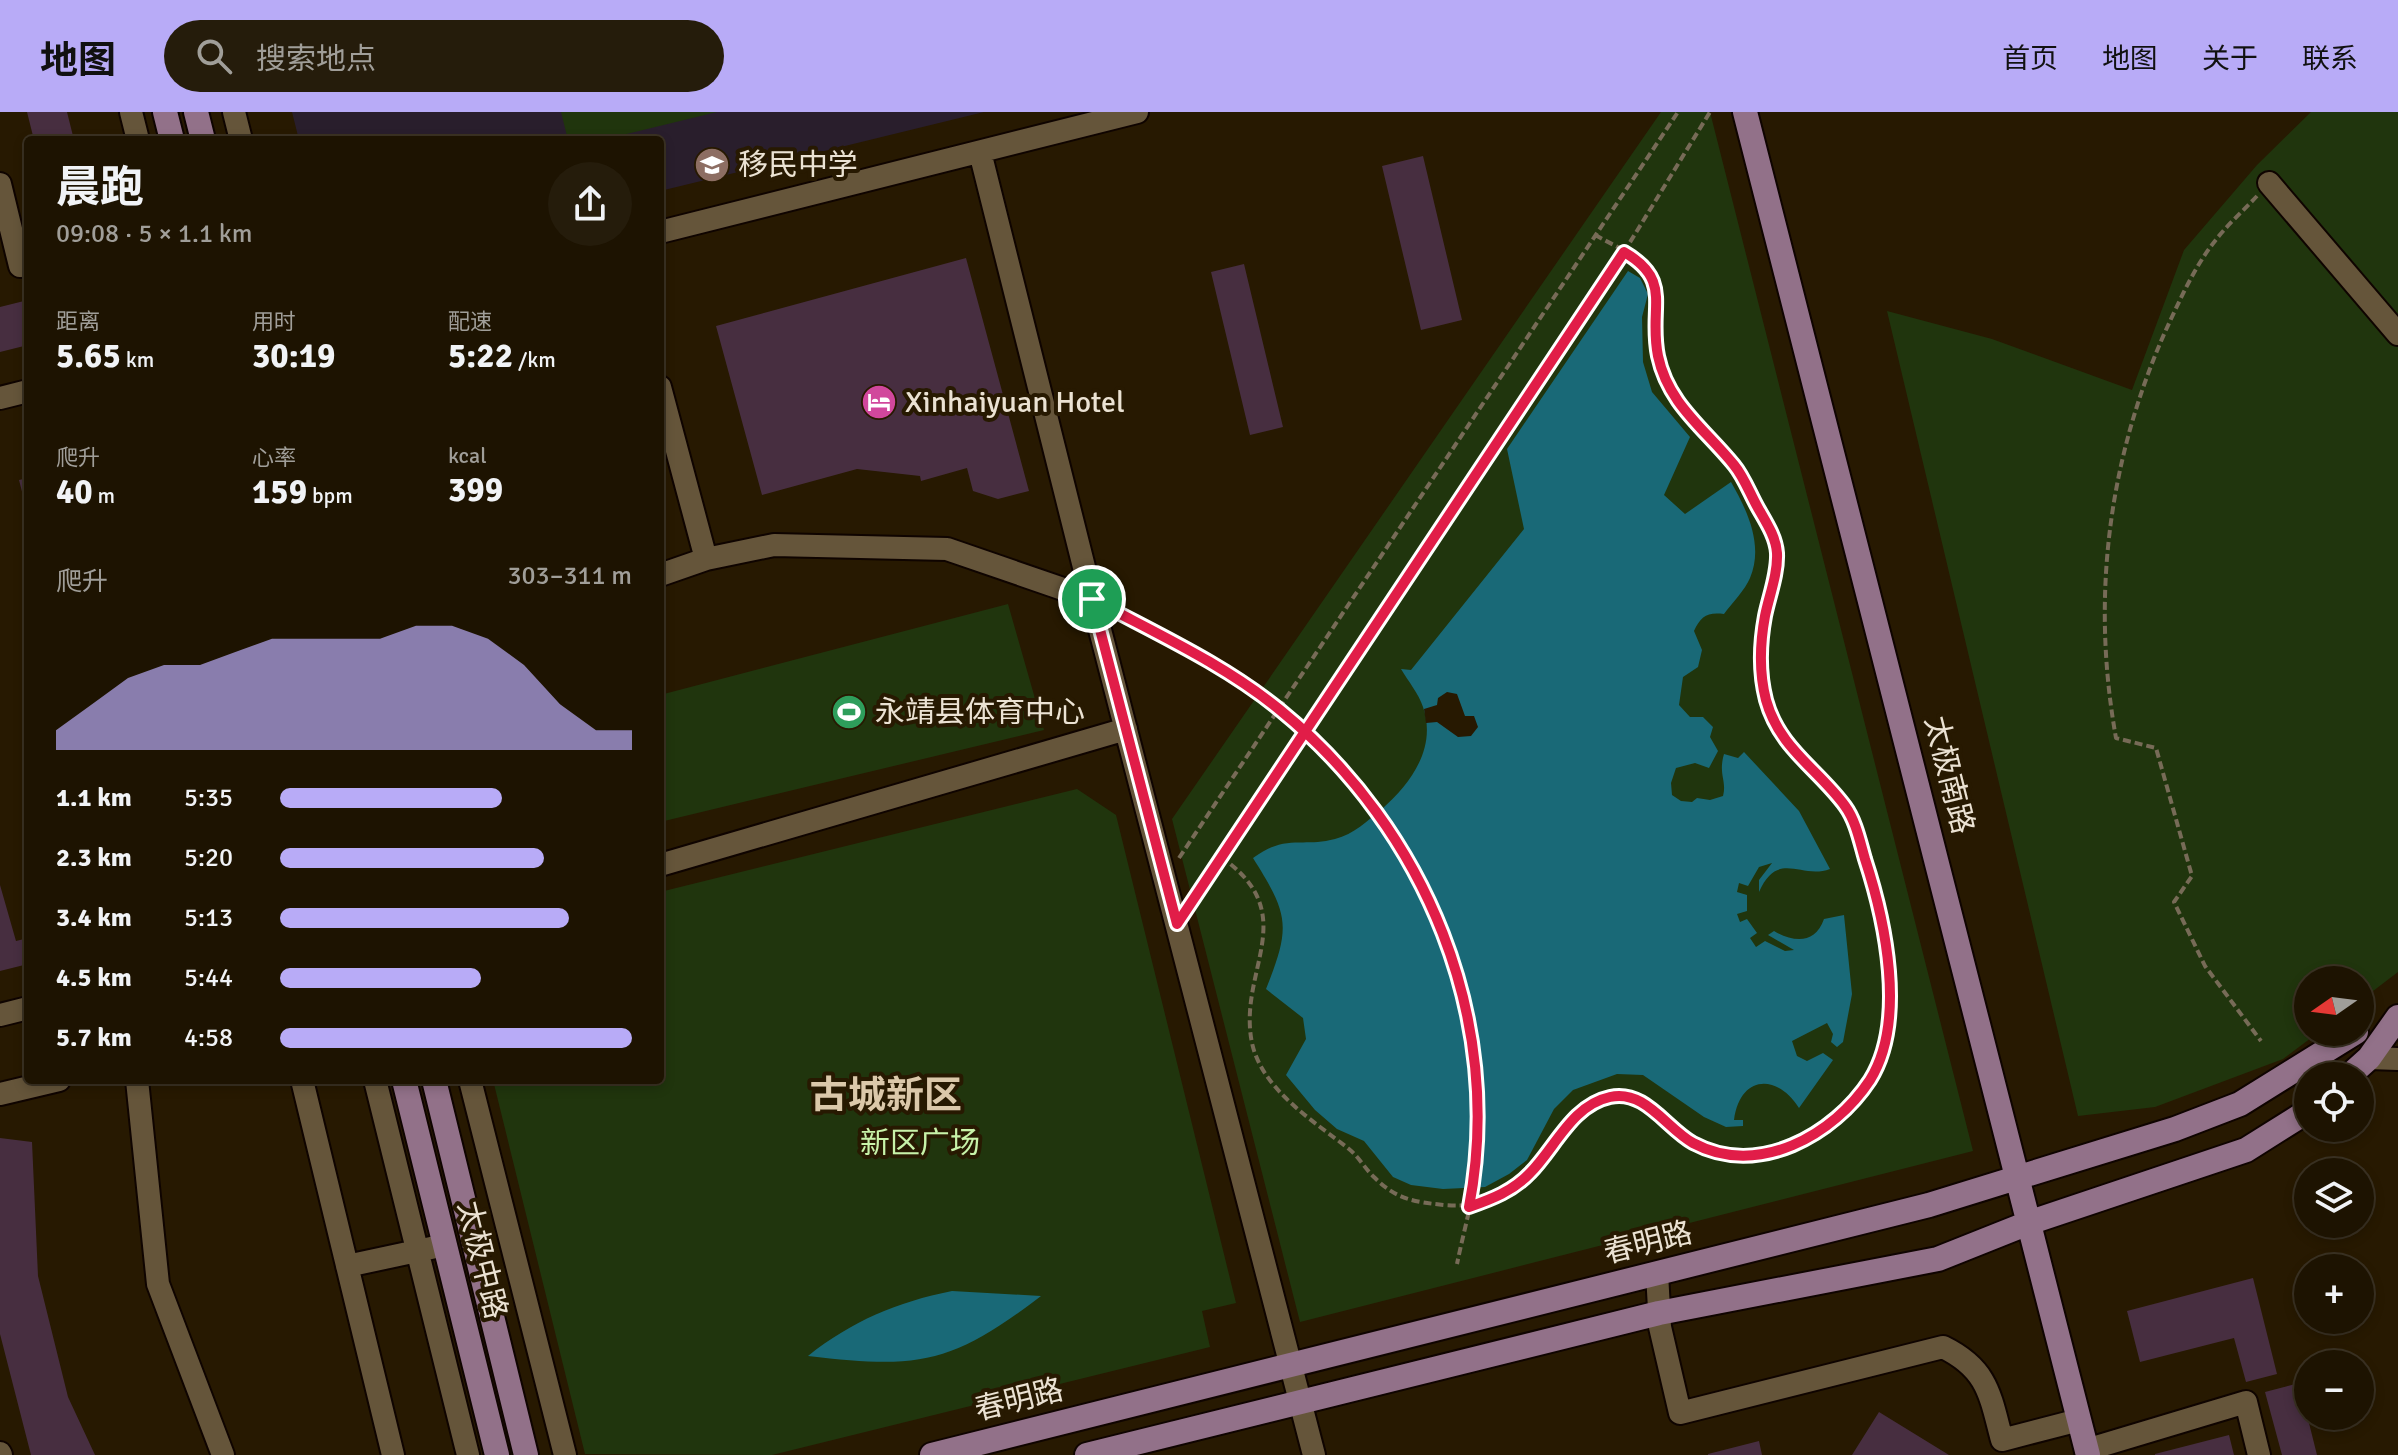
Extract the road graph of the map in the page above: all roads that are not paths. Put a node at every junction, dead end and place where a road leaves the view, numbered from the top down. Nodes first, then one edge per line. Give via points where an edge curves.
1 (131, 112) edge
2 (165, 112) edge
3 (196, 112) edge
4 (234, 112) edge
5 (1137, 112) edge
6 (1745, 112) edge
7 (137, 136) edge
8 (171, 136) edge
9 (202, 136) edge
10 (240, 136) edge
11 (980, 152) junction
12 (2269, 183) road end
13 (0, 184) edge
14 (664, 231) edge
15 (20, 266) dead end
16 (2398, 334) edge
17 (24, 392) edge
18 (0, 398) edge
19 (664, 402) edge
20 (706, 559) junction
21 (664, 574) edge
22 (1092, 599) junction
23 (1126, 729) junction
24 (664, 848) edge
25 (664, 864) edge
26 (2398, 1006) edge
27 (24, 1009) edge
28 (0, 1015) edge
29 (2398, 1017) edge
30 (2374, 1021) edge
31 (2334, 1046) edge
32 (2369, 1058) junction
33 (2398, 1059) edge
34 (2365, 1062) edge
35 (42, 1084) edge
36 (137, 1084) edge
37 (303, 1084) edge
38 (376, 1084) edge
39 (405, 1084) edge
40 (435, 1084) edge
41 (471, 1084) edge
42 (0, 1094) edge
43 (2294, 1120) edge
44 (2020, 1180) junction
45 (2031, 1222) junction
46 (445, 1245) junction
47 (418, 1251) junction
48 (347, 1266) junction
49 (1657, 1273) junction
50 (1659, 1313) junction
51 (1291, 1365) junction
52 (1301, 1402) junction
53 (2079, 1420) junction
54 (2004, 1448) edge
55 (2087, 1452) edge
56 (223, 1455) edge
57 (393, 1455) edge
58 (468, 1455) edge
59 (497, 1455) edge
60 (526, 1455) edge
61 (565, 1455) edge
62 (932, 1455) edge
63 (1087, 1455) edge
64 (1314, 1455) edge
65 (2259, 1455) edge

1 - 7 street
2 - 8 main road
3 - 9 main road
4 - 10 street
5 - 11 street
6 - 44 main road, 太极南路
11 - 14 street
11 - 22 street
12 - 16 street
13 - 15 street
17 - 18 street
19 - 20 street
20 - 21 street
20 - 22 street via 774,545 947,549
22 - 23 street
23 - 24 street
23 - 25 street
23 - 51 street
26 - 30 main road, 春明路
27 - 28 street
29 - 32 main road
31 - 44 main road, 春明路 via 2240,1104
32 - 33 street
32 - 34 main road
35 - 42 street
36 - 56 street via 158,1284
37 - 48 street
38 - 47 street
39 - 46 main road, 太极中路
40 - 60 main road, 太极中路
41 - 61 street
43 - 45 main road via 2246,1150
44 - 45 main road, 太极南路
44 - 49 main road, 春明路
45 - 50 main road via 1938,1259
45 - 53 main road, 太极南路
46 - 47 street
46 - 59 main road, 太极中路
47 - 48 street
47 - 58 street
48 - 57 street
49 - 50 street
49 - 51 main road, 春明路
50 - 52 main road
50 - 54 street via 1680,1413 1943,1347 1969,1360 1989,1391
51 - 52 street
51 - 62 main road, 春明路
52 - 63 main road
52 - 64 street
53 - 54 street
53 - 55 main road, 太极南路
55 - 65 street via 2246,1402

